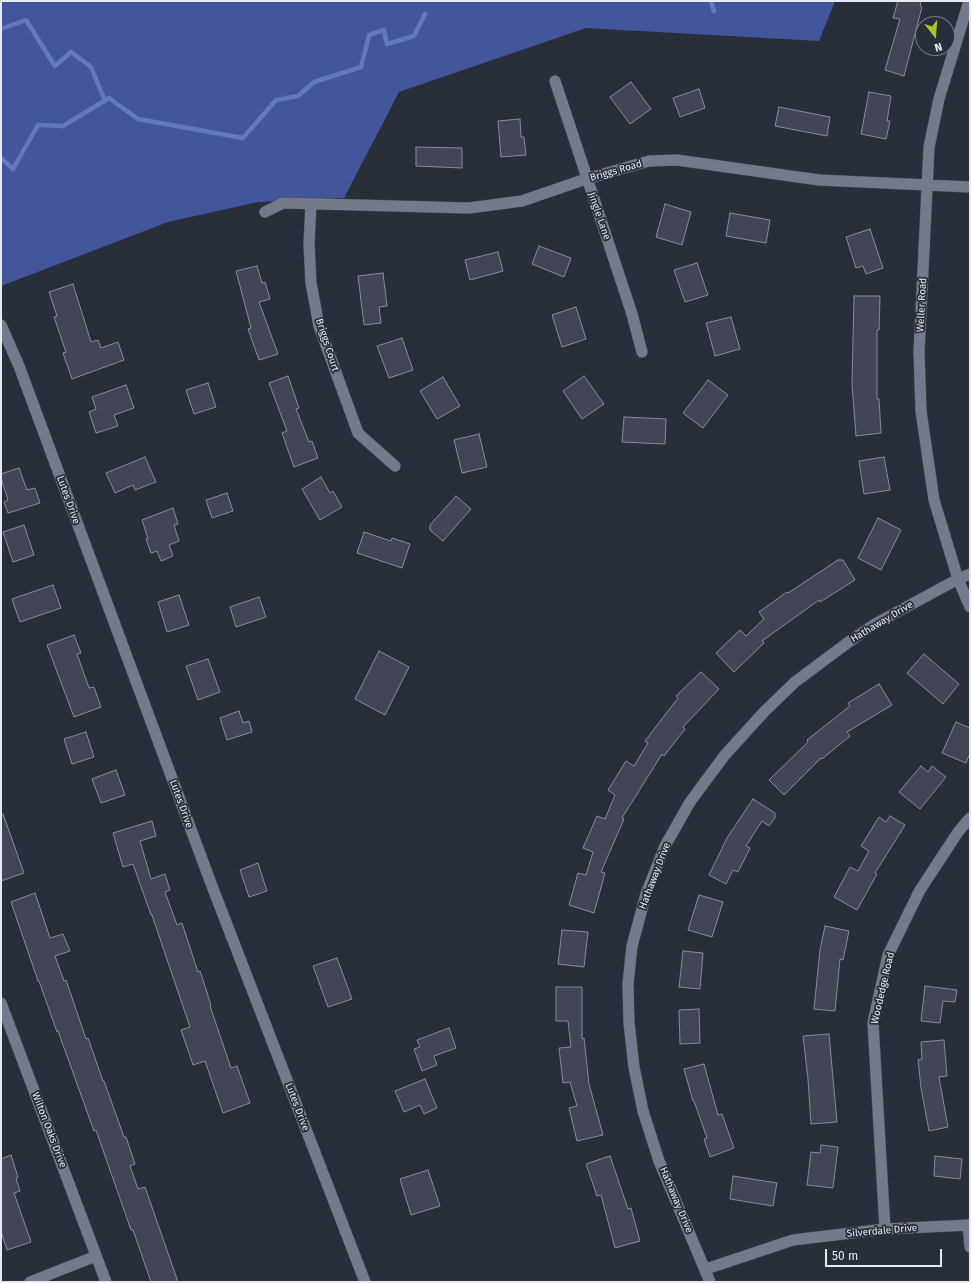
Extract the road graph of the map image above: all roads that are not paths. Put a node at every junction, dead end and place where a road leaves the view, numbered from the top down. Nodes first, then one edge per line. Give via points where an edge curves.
1 (968, 1) edge
2 (555, 81) dead end
3 (586, 179) junction
4 (928, 184) junction
5 (970, 187) edge
6 (311, 204) junction
7 (266, 212) dead end
8 (1, 325) edge
9 (642, 352) dead end
10 (396, 466) dead end
11 (970, 574) edge
12 (958, 579) junction
13 (970, 607) edge
14 (970, 818) edge
15 (1, 1003) edge
16 (969, 1225) edge
17 (885, 1229) junction
18 (970, 1247) edge
19 (96, 1256) junction
20 (706, 1269) junction
21 (30, 1282) edge
22 (106, 1282) edge
23 (365, 1282) edge
24 (710, 1282) edge

1 - 4 street, Weller Road via 939,99 929,146
2 - 3 street, Jingle Lane
3 - 4 street, Briggs Road via 648,161 677,160 819,180
3 - 6 street, Briggs Road via 522,201 469,208
3 - 9 street, Jingle Lane via 632,314
4 - 5 street, Briggs Road
4 - 12 street, Weller Road via 919,352 922,411 934,500
6 - 7 street, Briggs Road via 283,203
6 - 10 street, Briggs Court via 310,283 319,326 358,433
8 - 23 street, Lutes Drive via 19,366 215,894
11 - 12 street, Hathaway Drive
12 - 13 street, Weller Road
12 - 20 street, Hathaway Drive via 875,624 850,641 795,682 764,712 724,756 690,802 665,846 646,894 632,946 628,984 634,1067 643,1111 660,1161
14 - 17 street, Woodedge Road via 920,890 888,955 873,1023
15 - 19 street, Wilton Oaks Drive
16 - 17 street, Silverdale Drive
16 - 18 street, Silverdale Drive
17 - 20 street, Silverdale Drive via 793,1240
19 - 21 street
19 - 22 street, Wilton Oaks Drive
20 - 24 street, Hathaway Drive

